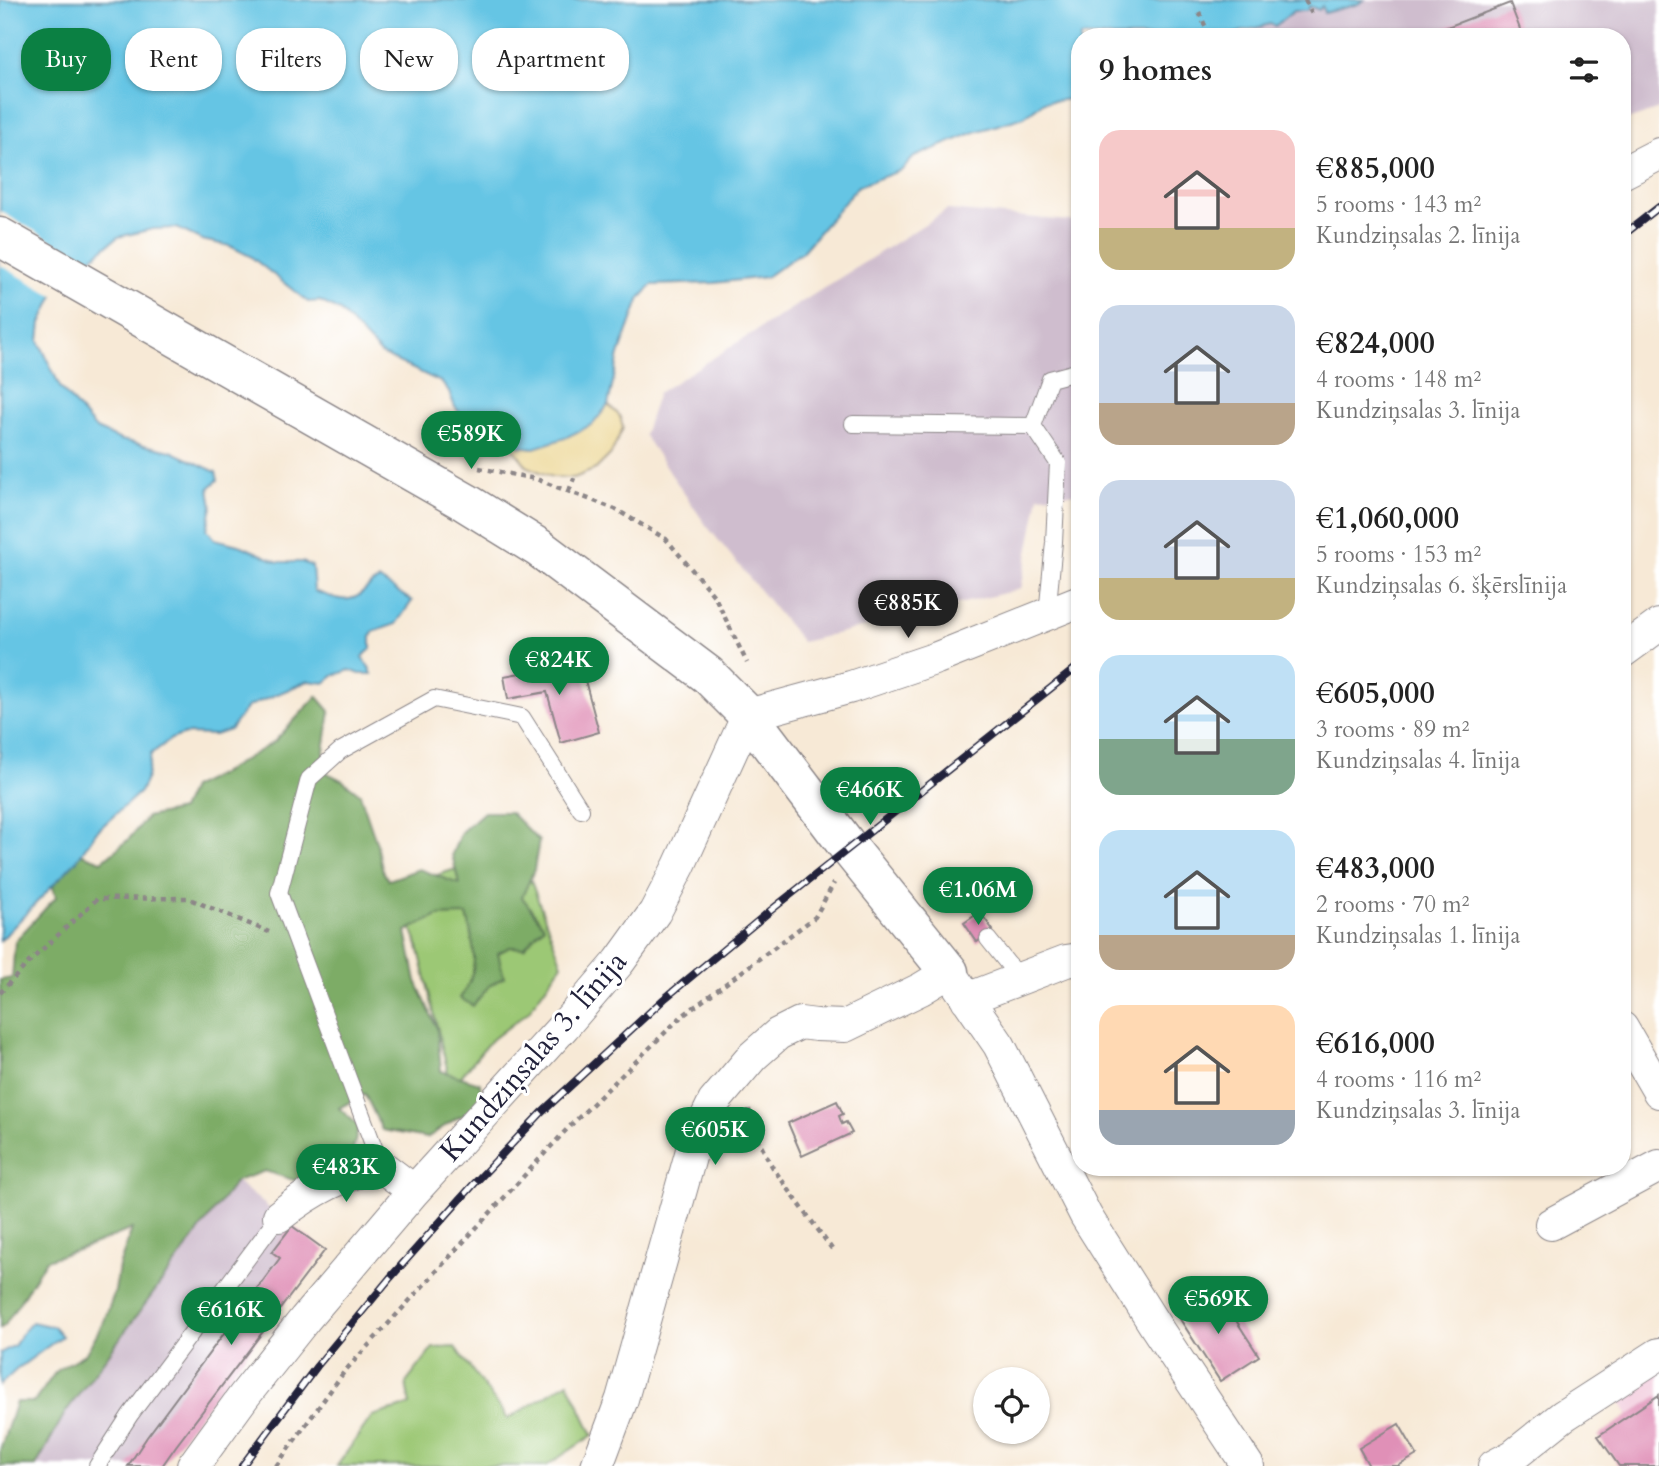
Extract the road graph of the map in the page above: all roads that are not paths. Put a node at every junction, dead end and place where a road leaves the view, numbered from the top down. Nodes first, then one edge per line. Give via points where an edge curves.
1 (1659, 154) edge
2 (1631, 168) edge
3 (0, 237) edge
4 (1071, 373) edge
5 (853, 424) dead end
6 (1033, 426) junction
7 (1071, 605) edge
8 (1047, 615) junction
9 (1659, 625) edge
10 (1631, 645) edge
11 (748, 715) junction
12 (581, 810) dead end
13 (988, 939) dead end
14 (1071, 960) edge
15 (1022, 978) junction
16 (958, 986) junction
17 (1631, 1044) edge
18 (1659, 1092) edge
19 (381, 1166) junction
20 (1659, 1166) edge
21 (414, 1191) junction
22 (279, 1216) joint
23 (1551, 1224) dead end
24 (1659, 1354) edge
25 (1235, 1462) edge
26 (1509, 1463) edge
27 (97, 1466) edge
28 (193, 1466) edge
29 (597, 1466) edge

1 - 2 street
3 - 11 street via 539,548 708,675
4 - 6 lane via 1050,379
5 - 6 lane
6 - 8 lane via 1058,463
7 - 8 street
8 - 11 street via 851,687
9 - 10 street
11 - 16 street
11 - 21 street, Kundziņsalas 3. līnija via 655,912 596,989
12 - 19 lane via 522,717 434,699 340,751 309,779 279,893
13 - 15 lane
14 - 15 street
15 - 16 street
16 - 25 street via 999,1045 1086,1216
16 - 29 street via 921,989 845,1026 800,1023 778,1034 753,1056 714,1102 694,1143 622,1399
17 - 18 street
19 - 21 street
19 - 22 street via 328,1184
20 - 23 street
21 - 28 street, Kundziņsalas 3. līnija via 305,1319
22 - 27 lane
24 - 26 street via 1563,1416

